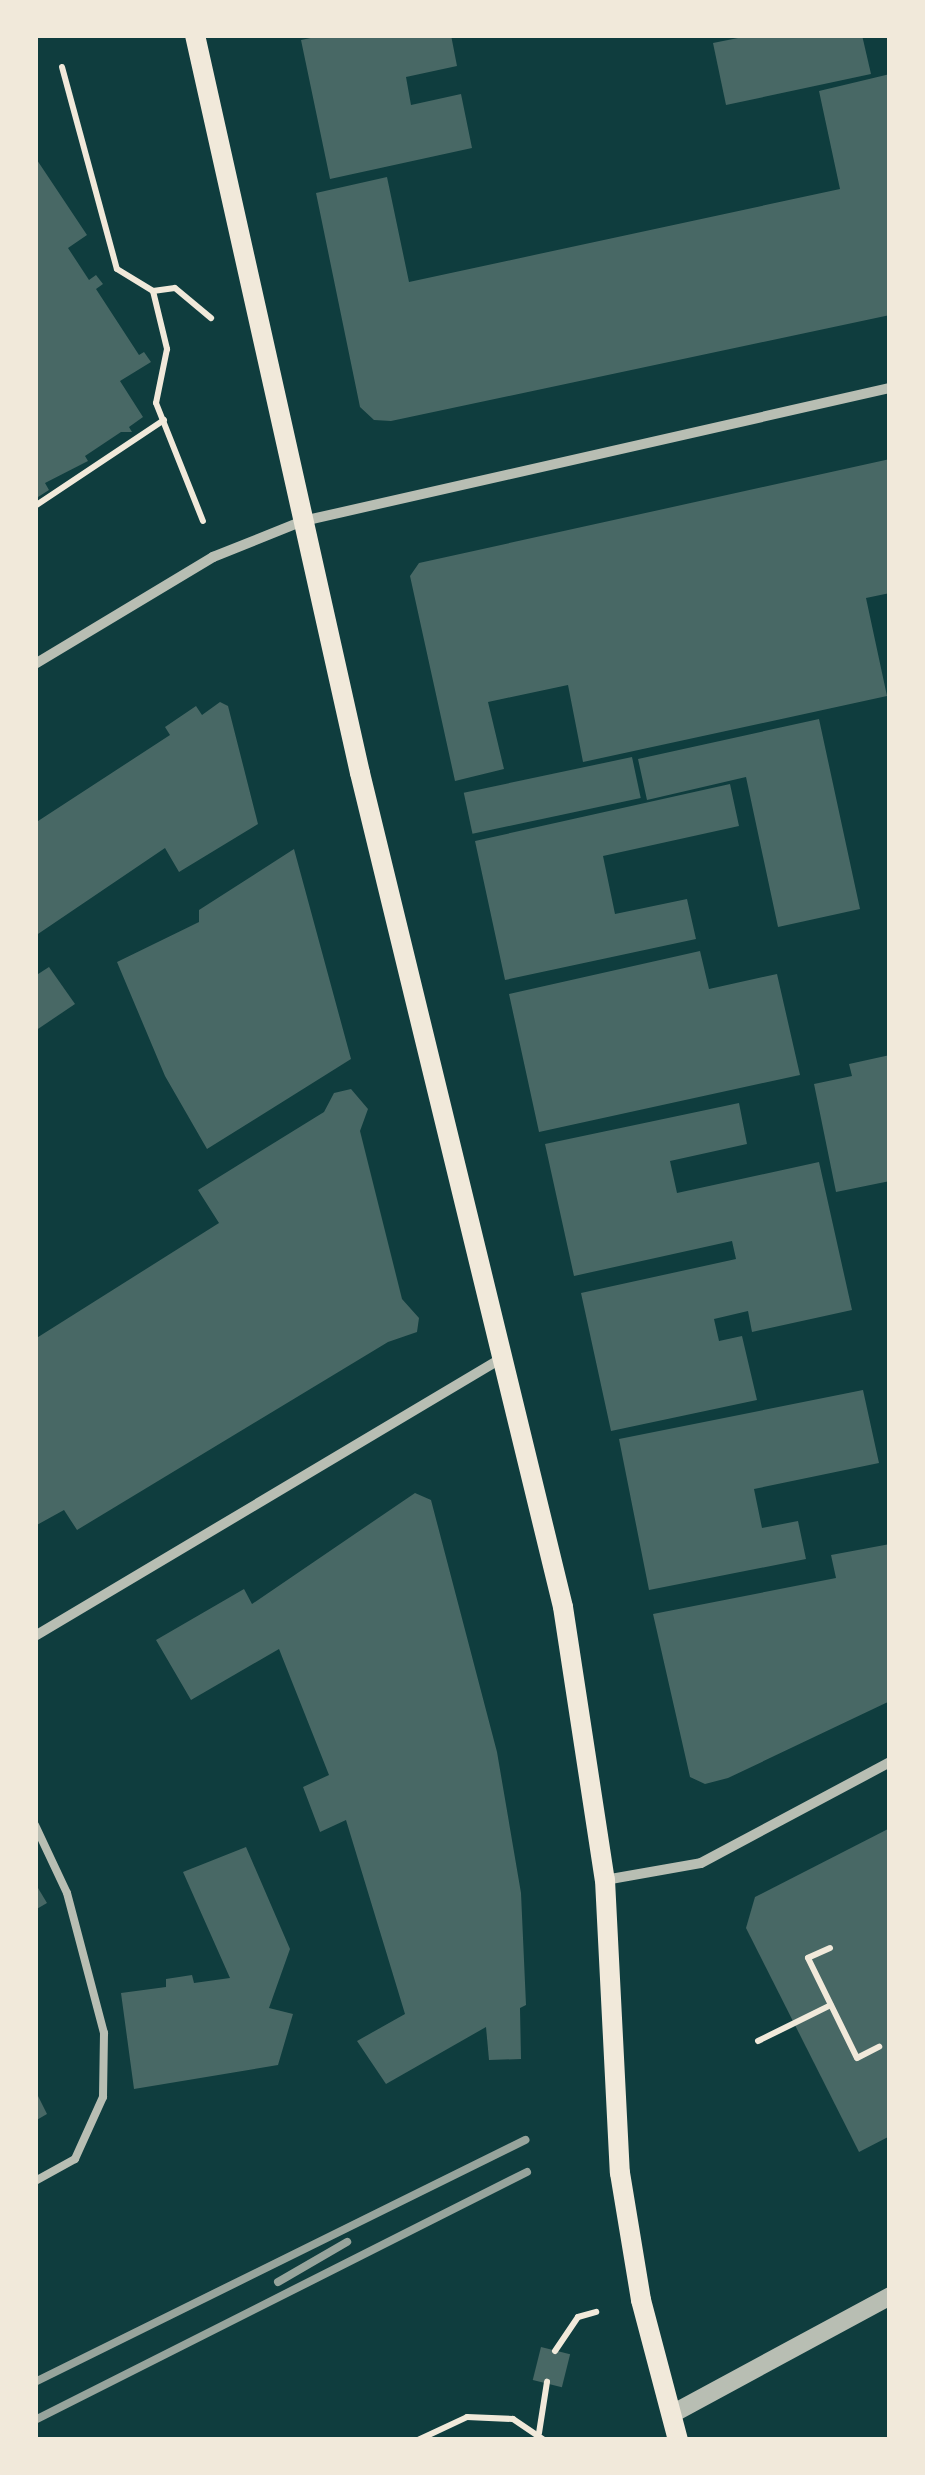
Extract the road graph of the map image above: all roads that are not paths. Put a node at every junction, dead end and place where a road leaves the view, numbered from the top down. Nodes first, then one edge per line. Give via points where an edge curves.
1 (196, 35) edge
2 (890, 388) edge
3 (304, 521) junction
4 (35, 664) edge
5 (503, 1357) junction
6 (35, 1636) edge
7 (890, 1762) edge
8 (35, 1825) edge
9 (605, 1880) junction
10 (35, 2181) edge
11 (890, 2296) edge
12 (672, 2414) junction
13 (678, 2440) edge

1 - 3 main road
2 - 3 street
3 - 4 street via 212,557
3 - 5 main road
5 - 6 street
5 - 9 main road via 563,1607
7 - 9 street via 701,1863
8 - 10 lane via 67,1893 104,2032 103,2098 82,2144 75,2159
9 - 12 main road via 620,2172 641,2300
11 - 12 street
12 - 13 main road

